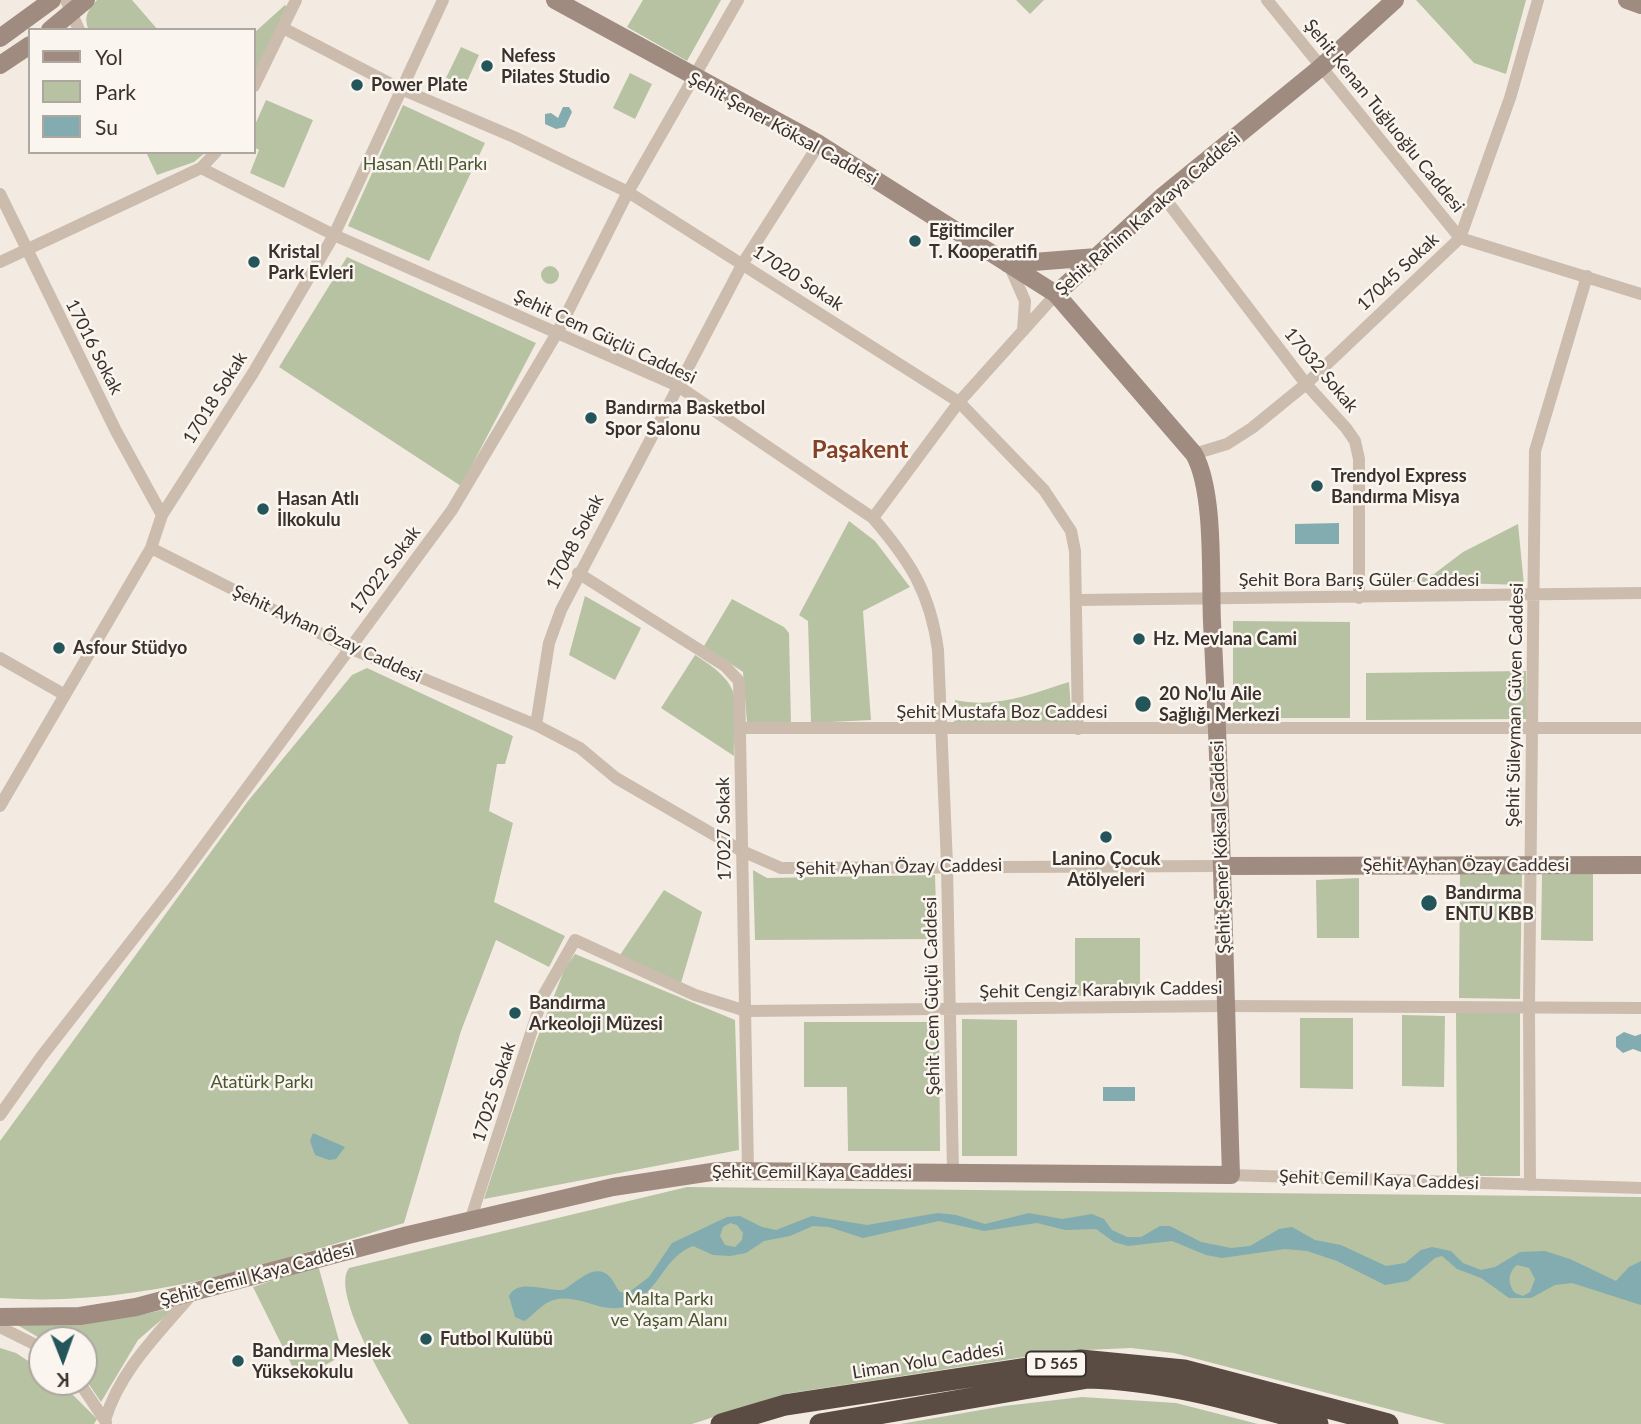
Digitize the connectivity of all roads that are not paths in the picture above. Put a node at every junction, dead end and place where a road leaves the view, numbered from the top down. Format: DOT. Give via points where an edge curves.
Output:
graph roads {
  1 [pos="52,0"];
  2 [pos="86,0"];
  3 [pos="296,0"];
  4 [pos="443,0"];
  5 [pos="555,0"];
  6 [pos="738,0"];
  7 [pos="1267,0"];
  8 [pos="1395,0"];
  9 [pos="1538,0"];
  10 [pos="1627,0"];
  11 [pos="1641,5"];
  12 [pos="72,14"];
  13 [pos="53,28"];
  14 [pos="283,28"];
  15 [pos="0,38"];
  16 [pos="28,46"];
  17 [pos="0,65"];
  18 [pos="1320,68"];
  19 [pos="692,77"];
  20 [pos="256,82"];
  21 [pos="401,89"];
  22 [pos="819,144"];
  23 [pos="214,154"];
  24 [pos="201,168"];
  25 [pos="628,192"];
  26 [pos="0,194"];
  27 [pos="1163,196"];
  28 [pos="334,234"];
  29 [pos="1460,238"];
  30 [pos="25,249"];
  31 [pos="1097,257"];
  32 [pos="0,262"];
  33 [pos="743,263"];
  34 [pos="1008,264"];
  35 [pos="1587,276"];
  36 [pos="1056,294"];
  37 [pos="1641,294"];
  38 [pos="1023,331"];
  39 [pos="557,333"];
  40 [pos="1306,384"];
  41 [pos="678,386"];
  42 [pos="959,402"];
  43 [pos="1194,454"];
  44 [pos="162,514"];
  45 [pos="873,518"];
  46 [pos="151,548"];
  47 [pos="579,573"];
  48 [pos="1641,593"];
  49 [pos="1534,597"];
  50 [pos="1359,598"];
  51 [pos="1211,599"];
  52 [pos="1077,600"];
  53 [pos="349,648"];
  54 [pos="0,658"];
  55 [pos="65,695"];
  56 [pos="536,725"];
  57 [pos="740,728"];
  58 [pos="1532,728"];
  59 [pos="1641,728"];
  60 [pos="1078,729"];
  61 [pos="1218,729"];
  62 [pos="939,730"];
  63 [pos="0,806"];
  64 [pos="742,851"];
  65 [pos="947,865"];
  66 [pos="1531,865"];
  67 [pos="1641,865"];
  68 [pos="1222,866"];
  69 [pos="575,940"];
  70 [pos="1226,1006"];
  71 [pos="1529,1008"];
  72 [pos="1641,1008"];
  73 [pos="950,1010"];
  74 [pos="746,1011"];
  75 [pos="0,1115"];
  76 [pos="748,1170"];
  77 [pos="953,1172"];
  78 [pos="1231,1175"];
  79 [pos="1530,1185"];
  80 [pos="1641,1188"];
  81 [pos="470,1221"];
  82 [pos="192,1294"];
  83 [pos="0,1317"];
  84 [pos="0,1327"];
  85 [pos="28,1341"];
  86 [pos="88,1396"];
  87 [pos="106,1422"];
  88 [pos="721,1424"];
  89 [pos="820,1424"];
  90 [pos="1318,1424"];
  91 [pos="1388,1424"];
  1 -- 15 [label="main road"];
  2 -- 12 [label="main road"];
  3 -- 14 [label="street"];
  4 -- 21 [label="street, 17018 Sokak"];
  5 -- 19 [label="main road, Şehit Şener Köksal Caddesi"];
  6 -- 19 [label="street, 17022 Sokak"];
  7 -- 18 [label="street, Şehit Kenan Tuğluoğlu Caddesi"];
  8 -- 18 [label="main road, Şehit Rahim Karakaya Caddesi"];
  9 -- 29 [label="street, 17045 Sokak" via="1514,86"];
  10 -- 11 [label="main road"];
  12 -- 13 [label="main road"];
  14 -- 20 [label="street"];
  14 -- 21 [label="street, 17020 Sokak"];
  16 -- 17 [label="main road"];
  18 -- 27 [label="main road, Şehit Rahim Karakaya Caddesi"];
  18 -- 29 [label="street, Şehit Kenan Tuğluoğlu Caddesi"];
  19 -- 22 [label="main road, Şehit Şener Köksal Caddesi"];
  19 -- 25 [label="street, 17022 Sokak"];
  21 -- 25 [label="street, 17020 Sokak"];
  21 -- 28 [label="street, 17018 Sokak"];
  22 -- 33 [label="street, 17048 Sokak"];
  22 -- 34 [label="main road, Şehit Şener Köksal Caddesi"];
  23 -- 24 [label="street"];
  24 -- 28 [label="street, Şehit Cem Güçlü Caddesi"];
  24 -- 30 [label="street"];
  25 -- 33 [label="street, 17020 Sokak"];
  25 -- 39 [label="street, 17022 Sokak"];
  26 -- 30 [label="street, 17016 Sokak"];
  27 -- 31 [label="main road, Şehit Rahim Karakaya Caddesi"];
  27 -- 40 [label="street, 17032 Sokak"];
  28 -- 39 [label="street, Şehit Cem Güçlü Caddesi"];
  28 -- 44 [label="street, 17018 Sokak" via="253,373"];
  29 -- 35 [label="street, Şehit Kenan Tuğluoğlu Caddesi"];
  29 -- 40 [label="street, 17045 Sokak"];
  30 -- 32 [label="street"];
  30 -- 44 [label="street, 17016 Sokak"];
  31 -- 34 [label="main road"];
  31 -- 36 [label="main road, Şehit Rahim Karakaya Caddesi"];
  33 -- 41 [label="street, 17048 Sokak"];
  33 -- 42 [label="street, 17020 Sokak"];
  34 -- 36 [label="main road, Şehit Şener Köksal Caddesi"];
  34 -- 38 [label="street" via="1025,301"];
  35 -- 37 [label="street, Şehit Kenan Tuğluoğlu Caddesi"];
  35 -- 49 [label="street, Şehit Süleyman Güven Caddesi" via="1535,451"];
  36 -- 38 [label="street, Şehit Rahim Karakaya Caddesi"];
  36 -- 43 [label="main road, Şehit Şener Köksal Caddesi"];
  38 -- 42 [label="street, Şehit Rahim Karakaya Caddesi"];
  39 -- 41 [label="street, Şehit Cem Güçlü Caddesi"];
  39 -- 53 [label="street, 17022 Sokak" via="452,510"];
  40 -- 43 [label="street, 17045 Sokak" via="1227,444"];
  40 -- 50 [label="street, 17032 Sokak" via="1346,428 1358,450"];
  41 -- 45 [label="street, Şehit Cem Güçlü Caddesi"];
  41 -- 47 [label="street, 17048 Sokak"];
  42 -- 45 [label="street, Şehit Rahim Karakaya Caddesi"];
  42 -- 52 [label="street, 17020 Sokak" via="1044,490 1071,531"];
  43 -- 51 [label="main road, Şehit Şener Köksal Caddesi" via="1205,489"];
  44 -- 46 [label="street, 17018 Sokak"];
  45 -- 62 [label="street, Şehit Cem Güçlü Caddesi" via="913,570 934,618"];
  46 -- 53 [label="street, Şehit Ayhan Özay Caddesi"];
  46 -- 55 [label="street, 17018 Sokak"];
  47 -- 56 [label="street, 17048 Sokak" via="549,643"];
  47 -- 57 [label="street, 17027 Sokak" via="730,670 740,689"];
  48 -- 49 [label="street, Şehit Bora Barış Güler Caddesi"];
  49 -- 50 [label="street, Şehit Bora Barış Güler Caddesi"];
  49 -- 58 [label="street, Şehit Süleyman Güven Caddesi"];
  50 -- 51 [label="street, Şehit Bora Barış Güler Caddesi"];
  51 -- 52 [label="street, Şehit Bora Barış Güler Caddesi"];
  51 -- 61 [label="main road, Şehit Şener Köksal Caddesi"];
  52 -- 60 [label="street, 17020 Sokak"];
  53 -- 56 [label="street, Şehit Ayhan Özay Caddesi"];
  53 -- 75 [label="street, 17022 Sokak"];
  54 -- 55 [label="street"];
  55 -- 63 [label="street, 17018 Sokak"];
  56 -- 64 [label="street, Şehit Ayhan Özay Caddesi"];
  57 -- 62 [label="street, Şehit Mustafa Boz Caddesi"];
  57 -- 64 [label="street, 17027 Sokak"];
  58 -- 59 [label="street, Şehit Mustafa Boz Caddesi"];
  58 -- 61 [label="street, Şehit Mustafa Boz Caddesi"];
  58 -- 66 [label="street, Şehit Süleyman Güven Caddesi"];
  60 -- 61 [label="street, Şehit Mustafa Boz Caddesi"];
  60 -- 62 [label="street, Şehit Mustafa Boz Caddesi"];
  61 -- 68 [label="main road, Şehit Şener Köksal Caddesi"];
  62 -- 65 [label="street, Şehit Cem Güçlü Caddesi"];
  64 -- 65 [label="street, Şehit Ayhan Özay Caddesi" via="781,868"];
  64 -- 74 [label="street, 17027 Sokak"];
  65 -- 68 [label="street, Şehit Ayhan Özay Caddesi"];
  65 -- 73 [label="street, Şehit Cem Güçlü Caddesi"];
  66 -- 67 [label="main road, Şehit Ayhan Özay Caddesi"];
  66 -- 68 [label="main road, Şehit Ayhan Özay Caddesi"];
  66 -- 71 [label="street, Şehit Süleyman Güven Caddesi"];
  68 -- 70 [label="main road, Şehit Şener Köksal Caddesi"];
  69 -- 74 [label="street, Şehit Cengiz Karabıyık Caddesi" via="695,995"];
  69 -- 81 [label="street, 17025 Sokak" via="543,996"];
  70 -- 71 [label="street, Şehit Cengiz Karabıyık Caddesi"];
  70 -- 73 [label="street, Şehit Cengiz Karabıyık Caddesi"];
  70 -- 78 [label="main road, Şehit Şener Köksal Caddesi"];
  71 -- 72 [label="street, Şehit Cengiz Karabıyık Caddesi"];
  71 -- 79 [label="street, Şehit Süleyman Güven Caddesi"];
  73 -- 74 [label="street, Şehit Cengiz Karabıyık Caddesi"];
  73 -- 77 [label="street, Şehit Cem Güçlü Caddesi"];
  74 -- 76 [label="street, 17027 Sokak"];
  76 -- 77 [label="main road, Şehit Cemil Kaya Caddesi"];
  76 -- 81 [label="main road, Şehit Cemil Kaya Caddesi" via="641,1182"];
  77 -- 78 [label="main road, Şehit Cemil Kaya Caddesi"];
  78 -- 79 [label="street, Şehit Cemil Kaya Caddesi"];
  79 -- 80 [label="street, Şehit Cemil Kaya Caddesi"];
  81 -- 82 [label="main road, Şehit Cemil Kaya Caddesi" via="326,1255"];
  82 -- 83 [label="main road, Şehit Cemil Kaya Caddesi" via="80,1316"];
  82 -- 87 [label="street" via="131,1366 112,1398"];
  84 -- 85 [label="street"];
  86 -- 87 [label="street"];
  88 -- 91 [label="highway, Liman Yolu Caddesi / D 565" via="785,1405 1081,1360 1184,1370"];
  89 -- 90 [label="highway, D 565" via="1088,1378 1128,1379 1193,1391"];
}
